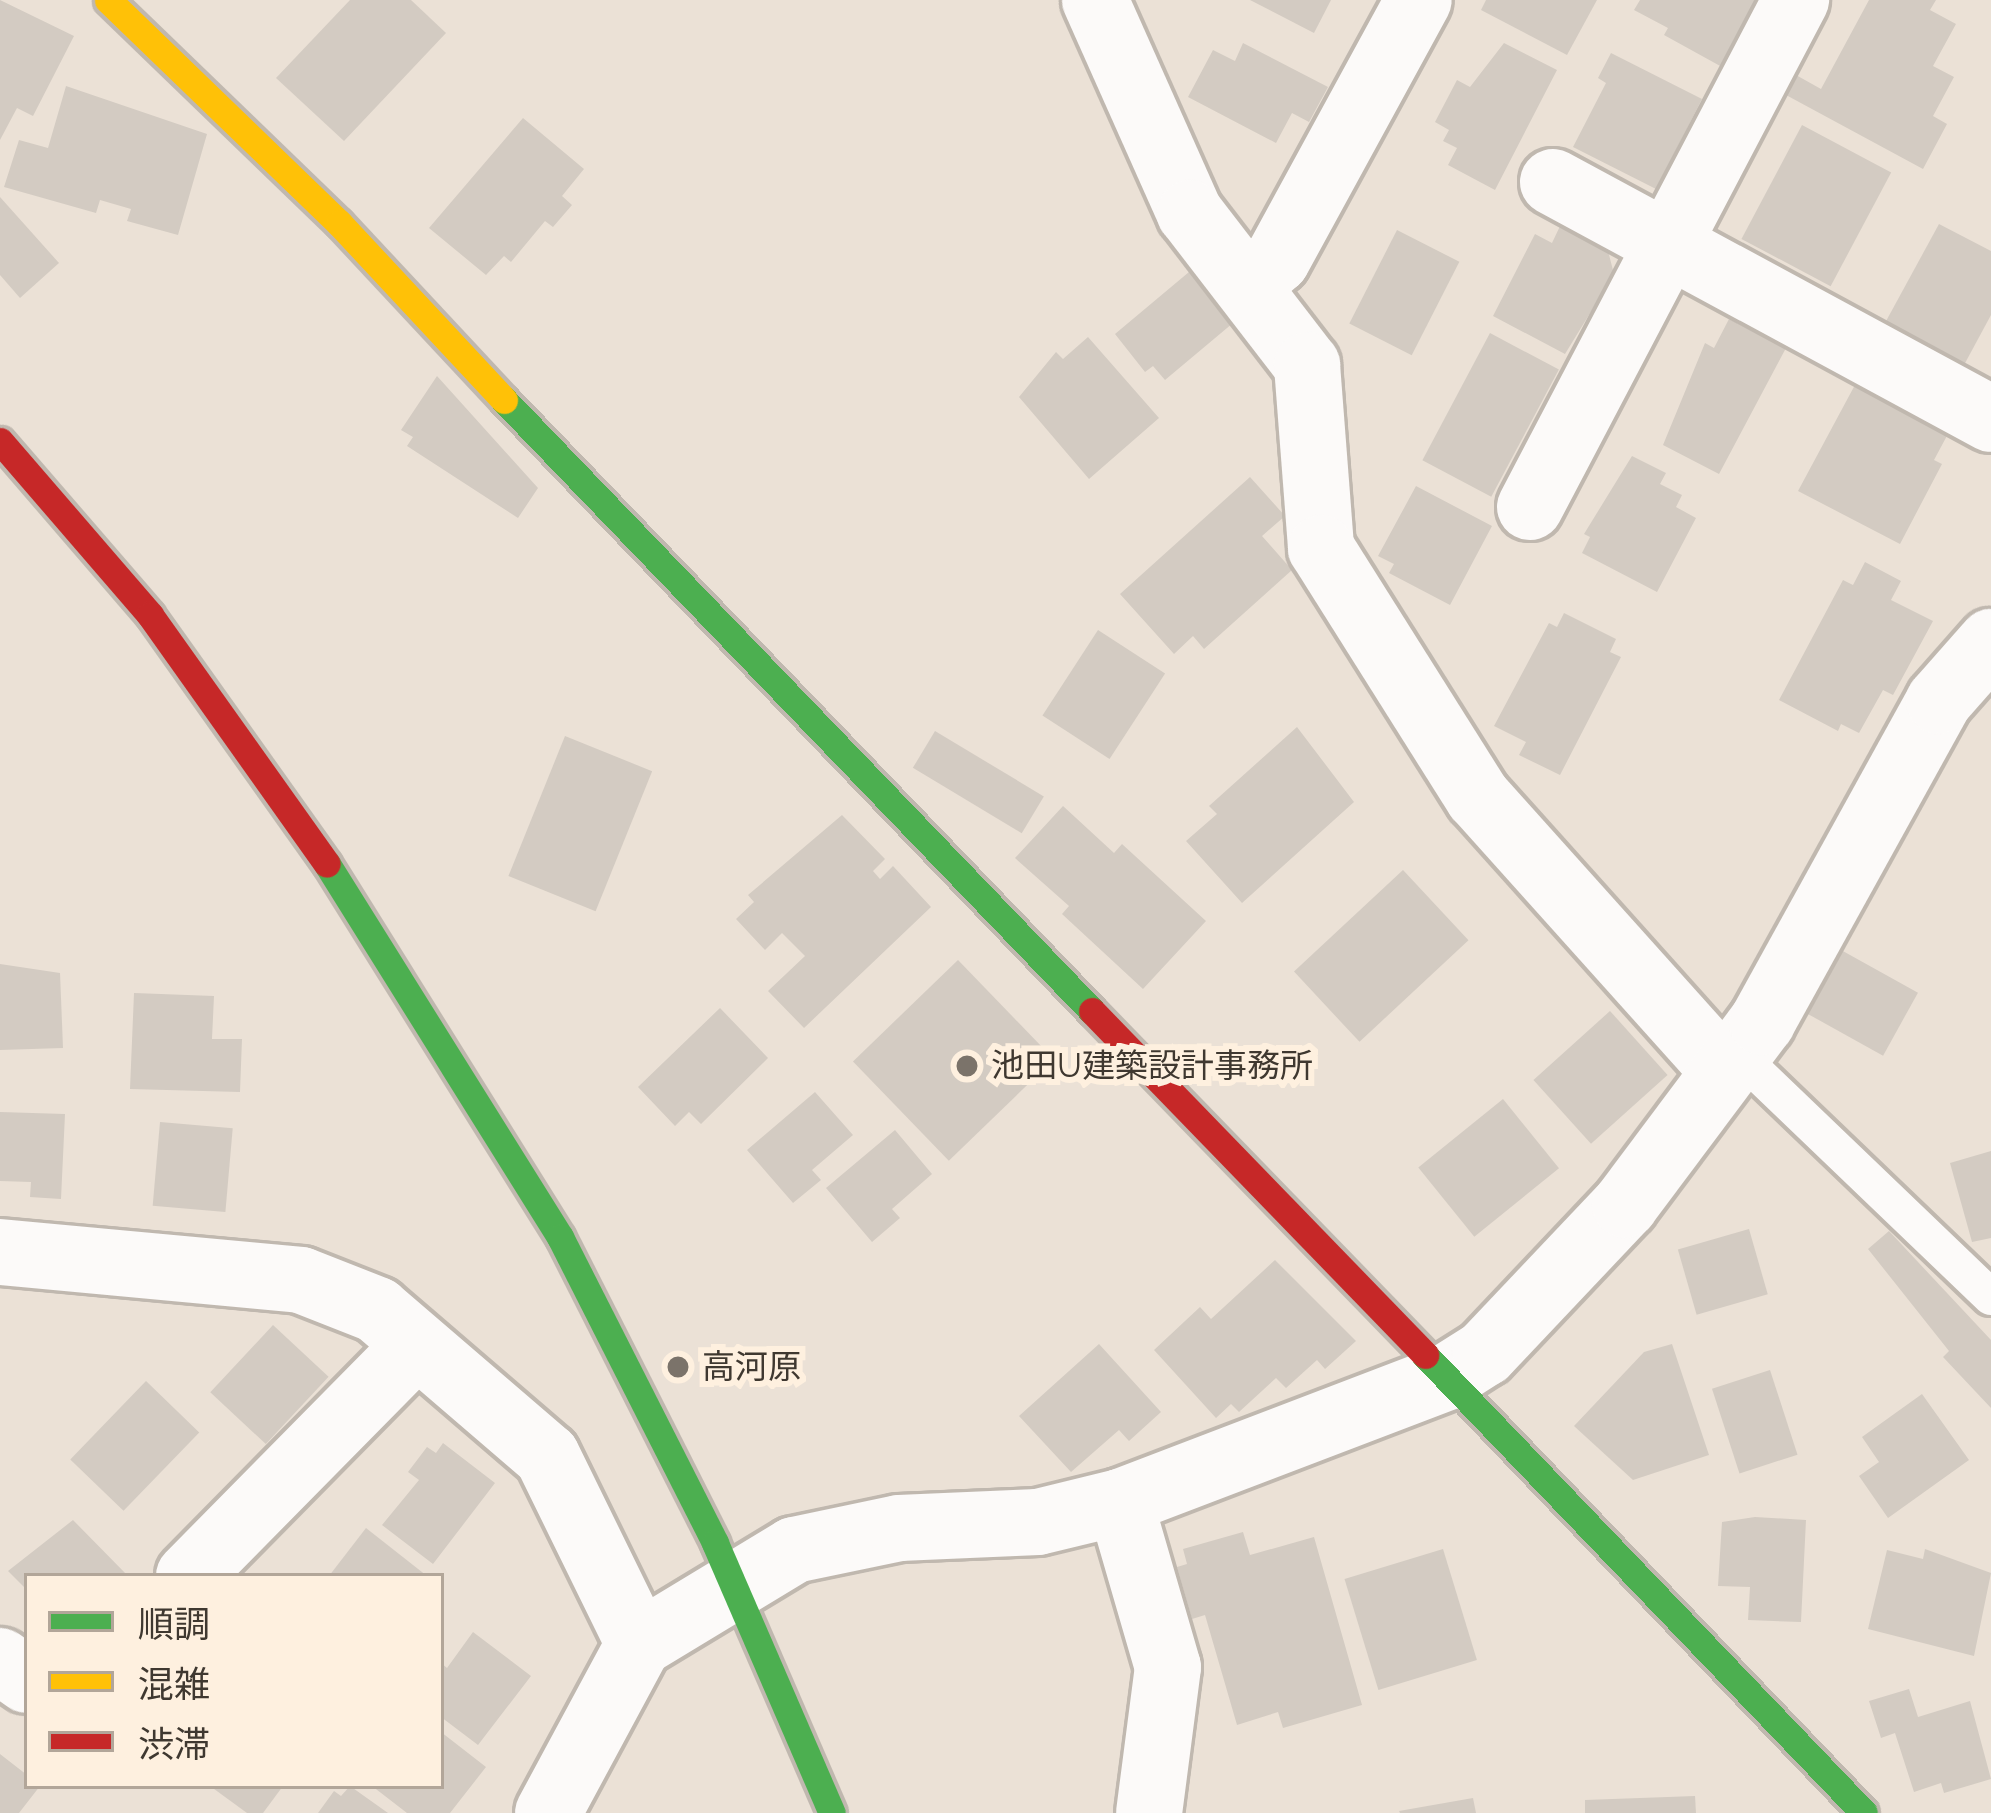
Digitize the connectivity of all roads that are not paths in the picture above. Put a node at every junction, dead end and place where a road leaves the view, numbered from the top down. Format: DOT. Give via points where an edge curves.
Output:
graph roads {
  1 [pos="108,0"];
  2 [pos="1095,0"];
  3 [pos="1419,0"];
  4 [pos="1796,0"];
  5 [pos="1552,182"];
  6 [pos="1664,243"];
  7 [pos="1248,285"];
  8 [pos="1991,419"];
  9 [pos="0,441"];
  10 [pos="1530,507"];
  11 [pos="1991,643"];
  12 [pos="1729,1062"];
  13 [pos="0,1252"];
  14 [pos="1991,1297"];
  15 [pos="416,1346"];
  16 [pos="1447,1378"];
  17 [pos="1120,1502"];
  18 [pos="192,1573"];
  19 [pos="734,1585"];
  20 [pos="639,1644"];
  21 [pos="548,1813"];
  22 [pos="832,1813"];
  23 [pos="1149,1813"];
  24 [pos="1864,1813"];
  1 -- 16 [label="street" via="339,223 756,670"];
  2 -- 7 [label="street" via="1190,213"];
  3 -- 7 [label="street" via="1277,260"];
  4 -- 6 [label="street"];
  5 -- 6 [label="street"];
  6 -- 8 [label="street"];
  6 -- 10 [label="street"];
  7 -- 12 [label="street" via="1307,365 1322,548 1478,797 1710,1056"];
  9 -- 19 [label="street" via="150,614 377,935 560,1237"];
  11 -- 12 [label="street" via="1939,701 1762,1022"];
  12 -- 14 [label="lane" via="1752,1068"];
  12 -- 16 [label="street" via="1566,1272 1485,1353"];
  13 -- 15 [label="street" via="302,1280 377,1310"];
  15 -- 18 [label="street"];
  15 -- 20 [label="street" via="547,1456"];
  16 -- 17 [label="street"];
  16 -- 24 [label="street"];
  17 -- 19 [label="street" via="1038,1522 899,1528 794,1550"];
  17 -- 23 [label="street" via="1168,1667"];
  19 -- 20 [label="street"];
  19 -- 22 [label="street"];
  20 -- 21 [label="street"];
}
